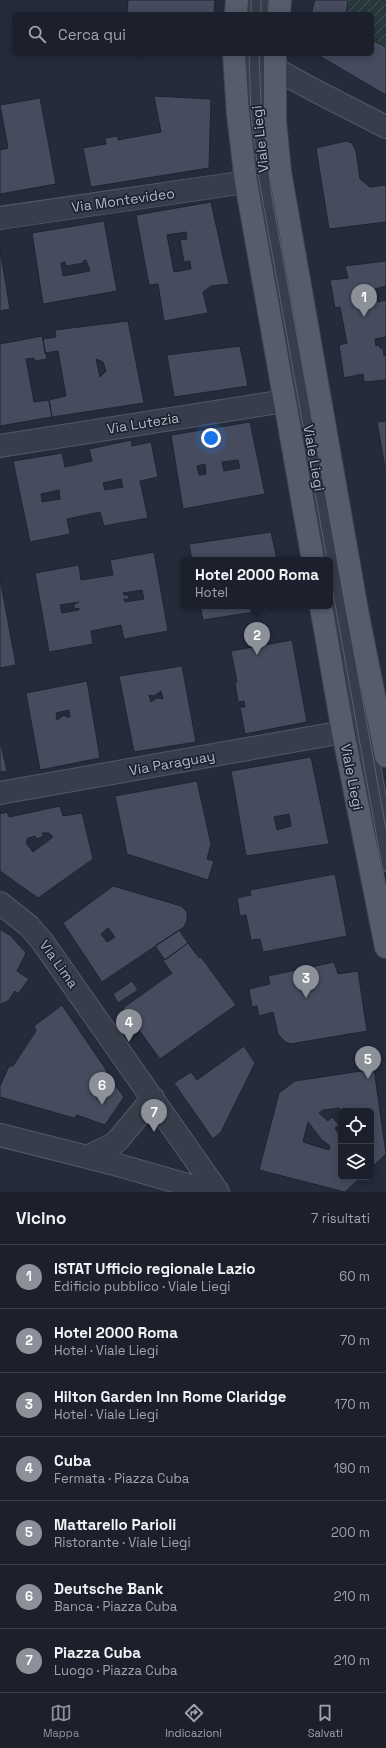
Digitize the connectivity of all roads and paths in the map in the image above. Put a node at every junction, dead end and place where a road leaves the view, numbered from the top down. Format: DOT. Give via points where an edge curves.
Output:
graph roads {
  1 [pos="237,0"];
  2 [pos="257,0"];
  3 [pos="280,0"];
  4 [pos="236,12"];
  5 [pos="256,12"];
  6 [pos="279,12"];
  7 [pos="255,60"];
  8 [pos="386,127"];
  9 [pos="246,182"];
  10 [pos="0,218"];
  11 [pos="285,401"];
  12 [pos="0,446"];
  13 [pos="312,557"];
  14 [pos="332,557"];
  15 [pos="333,564"];
  16 [pos="322,609"];
  17 [pos="343,732"];
  18 [pos="386,756"];
  19 [pos="0,793"];
  20 [pos="386,860"];
  21 [pos="0,903"];
  22 [pos="386,946"];
  23 [pos="153,1098"];
  24 [pos="0,1136"];
  25 [pos="87,1157"];
  26 [pos="212,1192"];
  27 [pos="218,1192"];
  1 -- 4 [label="main road"];
  2 -- 5 [label="street"];
  3 -- 6 [label="main road"];
  7 -- 8 [label="street"];
  7 -- 9 [label="main road, Viale Liegi"];
  7 -- 14 [label="street, Viale Liegi" via="258,141"];
  7 -- 18 [label="main road, Viale Liegi" via="275,121 280,172 358,616"];
  9 -- 10 [label="street, Via Montevideo"];
  9 -- 11 [label="main road, Viale Liegi"];
  11 -- 12 [label="street, Via Lutezia"];
  11 -- 13 [label="main road, Viale Liegi"];
  15 -- 20 [label="street, Viale Liegi"];
  16 -- 17 [label="main road, Viale Liegi"];
  17 -- 19 [label="street, Via Paraguay"];
  17 -- 22 [label="main road, Viale Liegi"];
  21 -- 23 [label="street, Via Lima" via="29,926 42,941"];
  23 -- 25 [label="street" via="118,1140"];
  23 -- 27 [label="street, Via Lima"];
  24 -- 25 [label="street"];
  25 -- 26 [label="street"];
}
